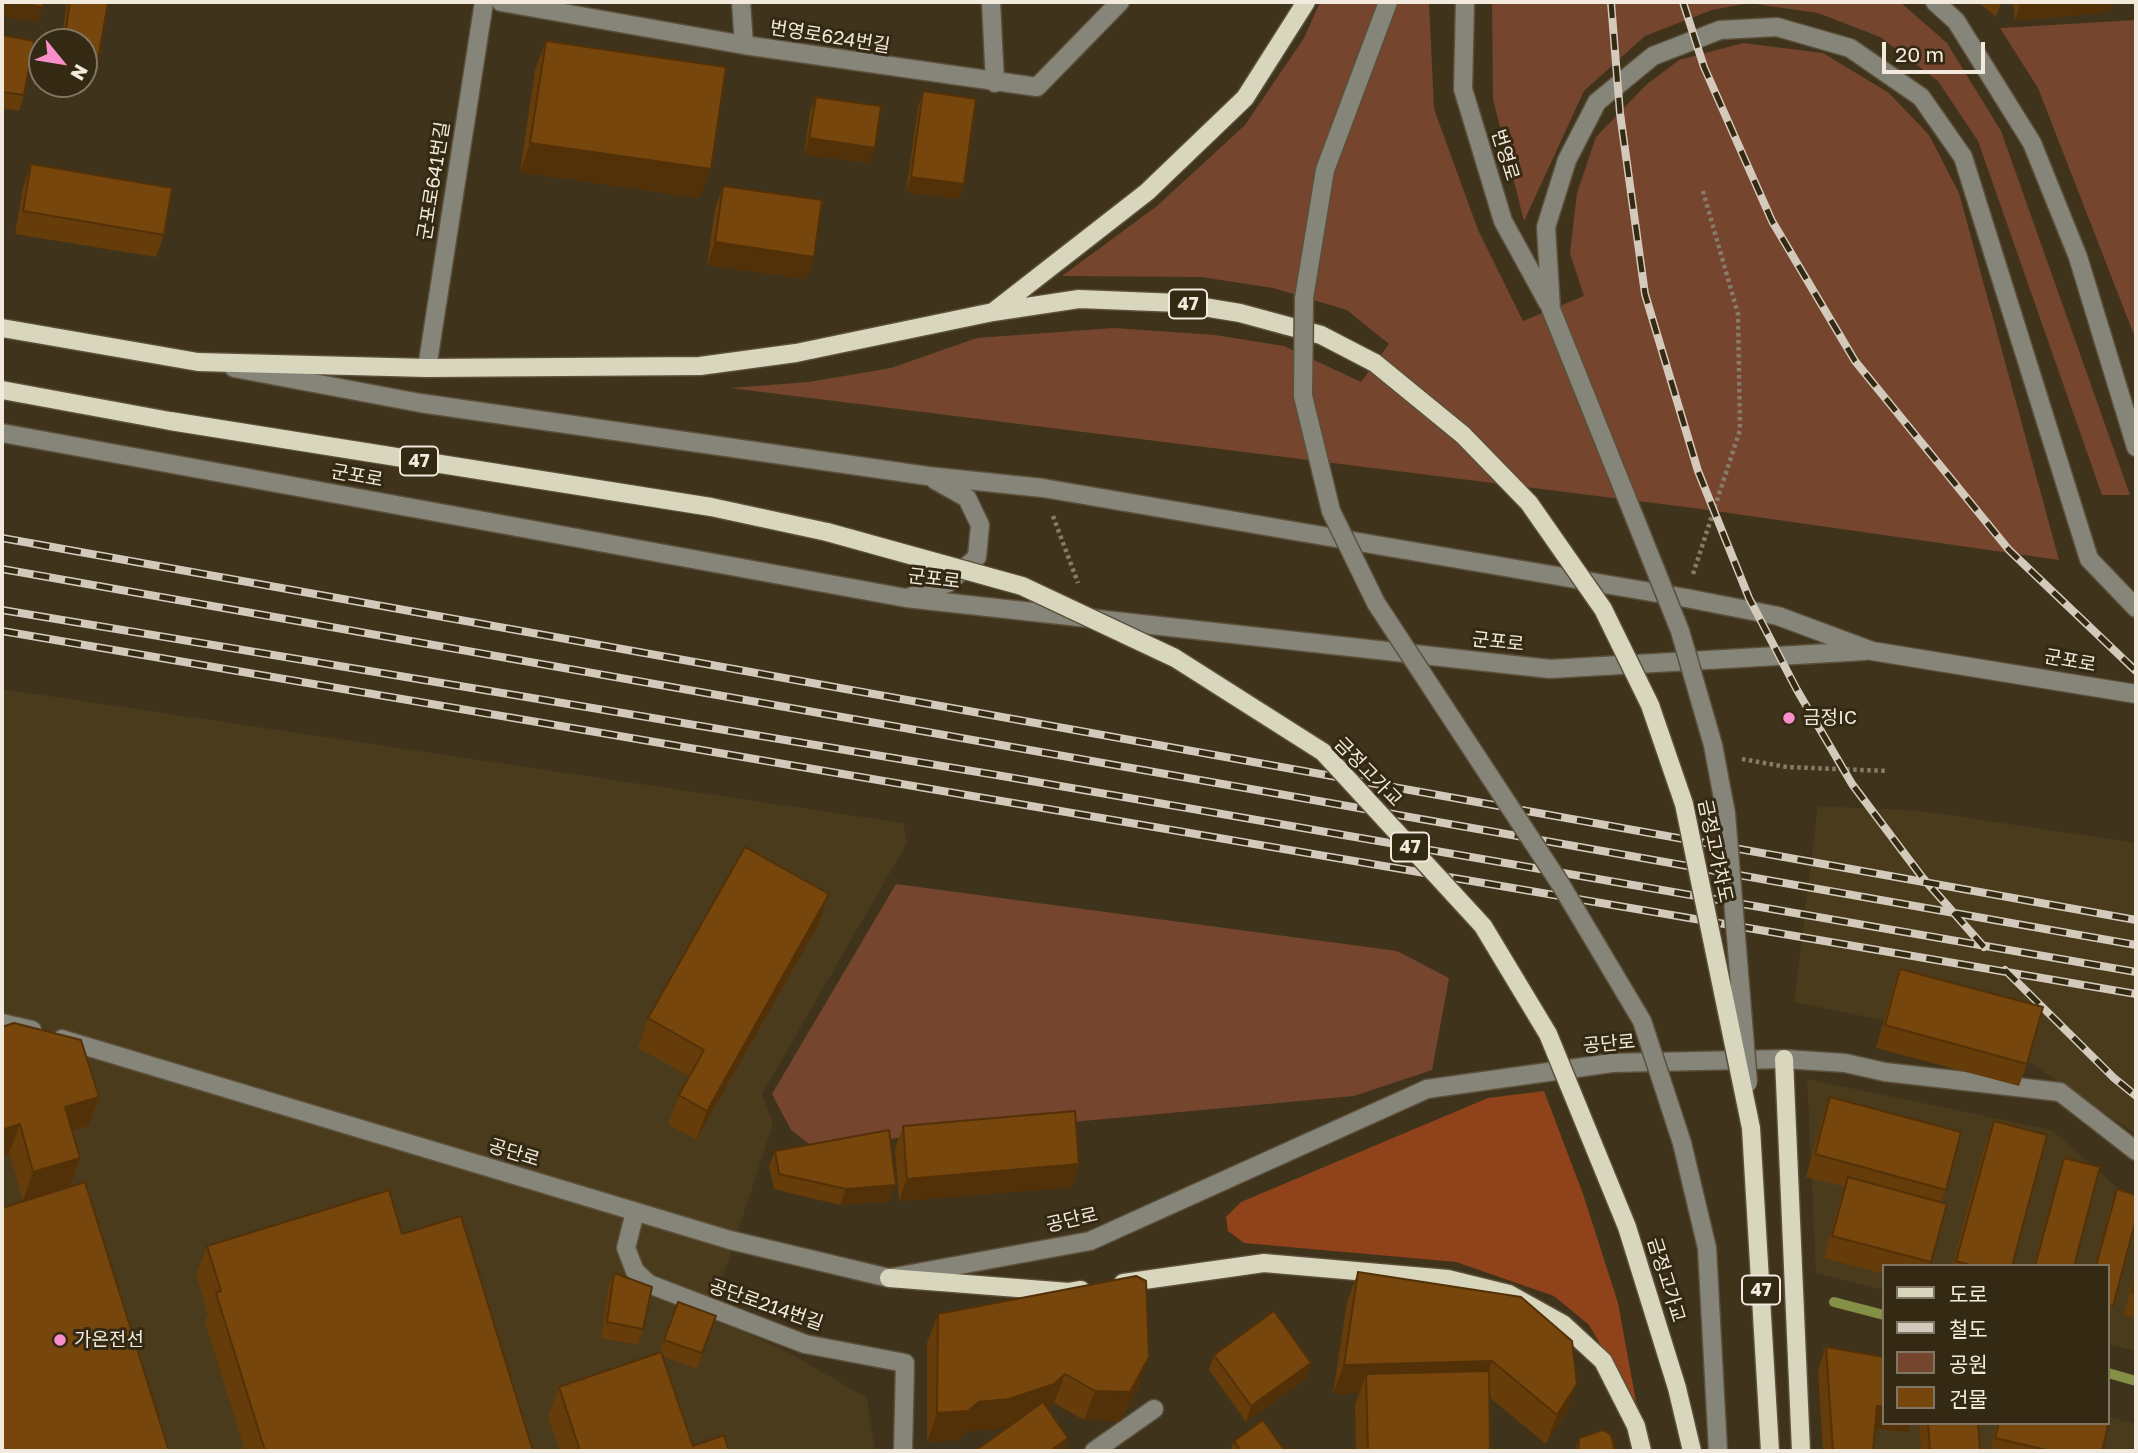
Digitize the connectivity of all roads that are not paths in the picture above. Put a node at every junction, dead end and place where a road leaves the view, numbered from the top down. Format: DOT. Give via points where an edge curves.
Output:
graph roads {
  1 [pos="484,2"];
  2 [pos="500,2"];
  3 [pos="741,2"];
  4 [pos="991,2"];
  5 [pos="1120,2"];
  6 [pos="1306,2"];
  7 [pos="1388,2"];
  8 [pos="1465,2"];
  9 [pos="1935,2"];
  10 [pos="744,45"];
  11 [pos="995,83"];
  12 [pos="1551,309"];
  13 [pos="993,312"];
  14 [pos="2,328"];
  15 [pos="198,362"];
  16 [pos="1375,363"];
  17 [pos="426,368"];
  18 [pos="2,390"];
  19 [pos="2,433"];
  20 [pos="2136,447"];
  21 [pos="928,476"];
  22 [pos="828,532"];
  23 [pos="906,598"];
  24 [pos="2136,608"];
  25 [pos="1872,651"];
  26 [pos="2136,694"];
  27 [pos="2,1023"];
  28 [pos="1784,1059"];
  29 [pos="1751,1128"];
  30 [pos="2136,1151"];
  31 [pos="635,1212"];
  32 [pos="889,1278"];
  33 [pos="1154,1409"];
  34 [pos="903,1451"];
  35 [pos="1094,1451"];
  36 [pos="1642,1451"];
  37 [pos="1692,1451"];
  38 [pos="1718,1451"];
  39 [pos="1770,1451"];
  40 [pos="1801,1451"];
  1 -- 17 [label="street, 군포로641번길"];
  2 -- 10 [label="street, 번영로624번길"];
  3 -- 10 [label="street"];
  4 -- 11 [label="street"];
  5 -- 11 [label="street, 번영로624번길" via="1037,87"];
  6 -- 13 [label="main road" via="1245,97 1147,192"];
  7 -- 38 [label="street, bridge" via="1325,170 1304,298 1303,396 1331,511 1376,603 1561,885 1642,1021 1682,1143 1707,1248"];
  8 -- 12 [label="street, 번영로" via="1463,89 1503,221"];
  9 -- 20 [label="street" via="1956,21 2032,143 2078,257"];
  10 -- 11 [label="street, 번영로624번길"];
  12 -- 24 [label="street" via="1546,227 1567,160 1597,102 1653,56 1720,30 1777,27 1850,48 1921,97 1963,157 2089,559"];
  12 -- 29 [label="street, bridge" via="1680,631 1713,745 1726,814"];
  13 -- 16 [label="main road, 군포로 / 47" via="1079,299 1179,303 1240,313 1321,335"];
  13 -- 17 [label="main road, 군포로 / 47" via="796,353 700,366"];
  14 -- 15 [label="main road, 군포로 / 47"];
  15 -- 17 [label="main road, 군포로 / 47"];
  15 -- 21 [label="street, 군포로" via="420,403"];
  16 -- 29 [label="main road, 금정고가차도 / 47, bridge" via="1463,435 1529,503 1603,609 1650,705 1684,804"];
  18 -- 22 [label="main road, 군포로 / 47" via="711,507"];
  19 -- 23 [label="street, 군포로"];
  21 -- 23 [label="street" via="967,498 981,525 976,557 948,583"];
  21 -- 25 [label="street, 군포로" via="1043,488 1686,598 1778,616"];
  22 -- 37 [label="main road, 금정고가교 / 47, bridge" via="1022,586 1175,658 1323,752 1483,926 1548,1034 1628,1227"];
  23 -- 25 [label="street, 군포로" via="1550,669"];
  25 -- 26 [label="street, 군포로"];
  27 -- 31 [label="street, 공단로"];
  28 -- 30 [label="street, 공단로" via="2060,1092"];
  28 -- 32 [label="street, 공단로" via="1612,1063 1427,1089 1090,1241"];
  28 -- 40 [label="main road"];
  29 -- 39 [label="main road, 금정고가차도 / 47"];
  31 -- 32 [label="street, 공단로"];
  31 -- 34 [label="street, 공단로214번길" via="626,1248 635,1271 649,1284 805,1344 905,1363"];
  32 -- 36 [label="main road" via="1069,1292 1264,1263 1447,1279 1509,1294 1563,1324 1603,1362 1636,1426"];
  33 -- 35 [label="street"];
}
